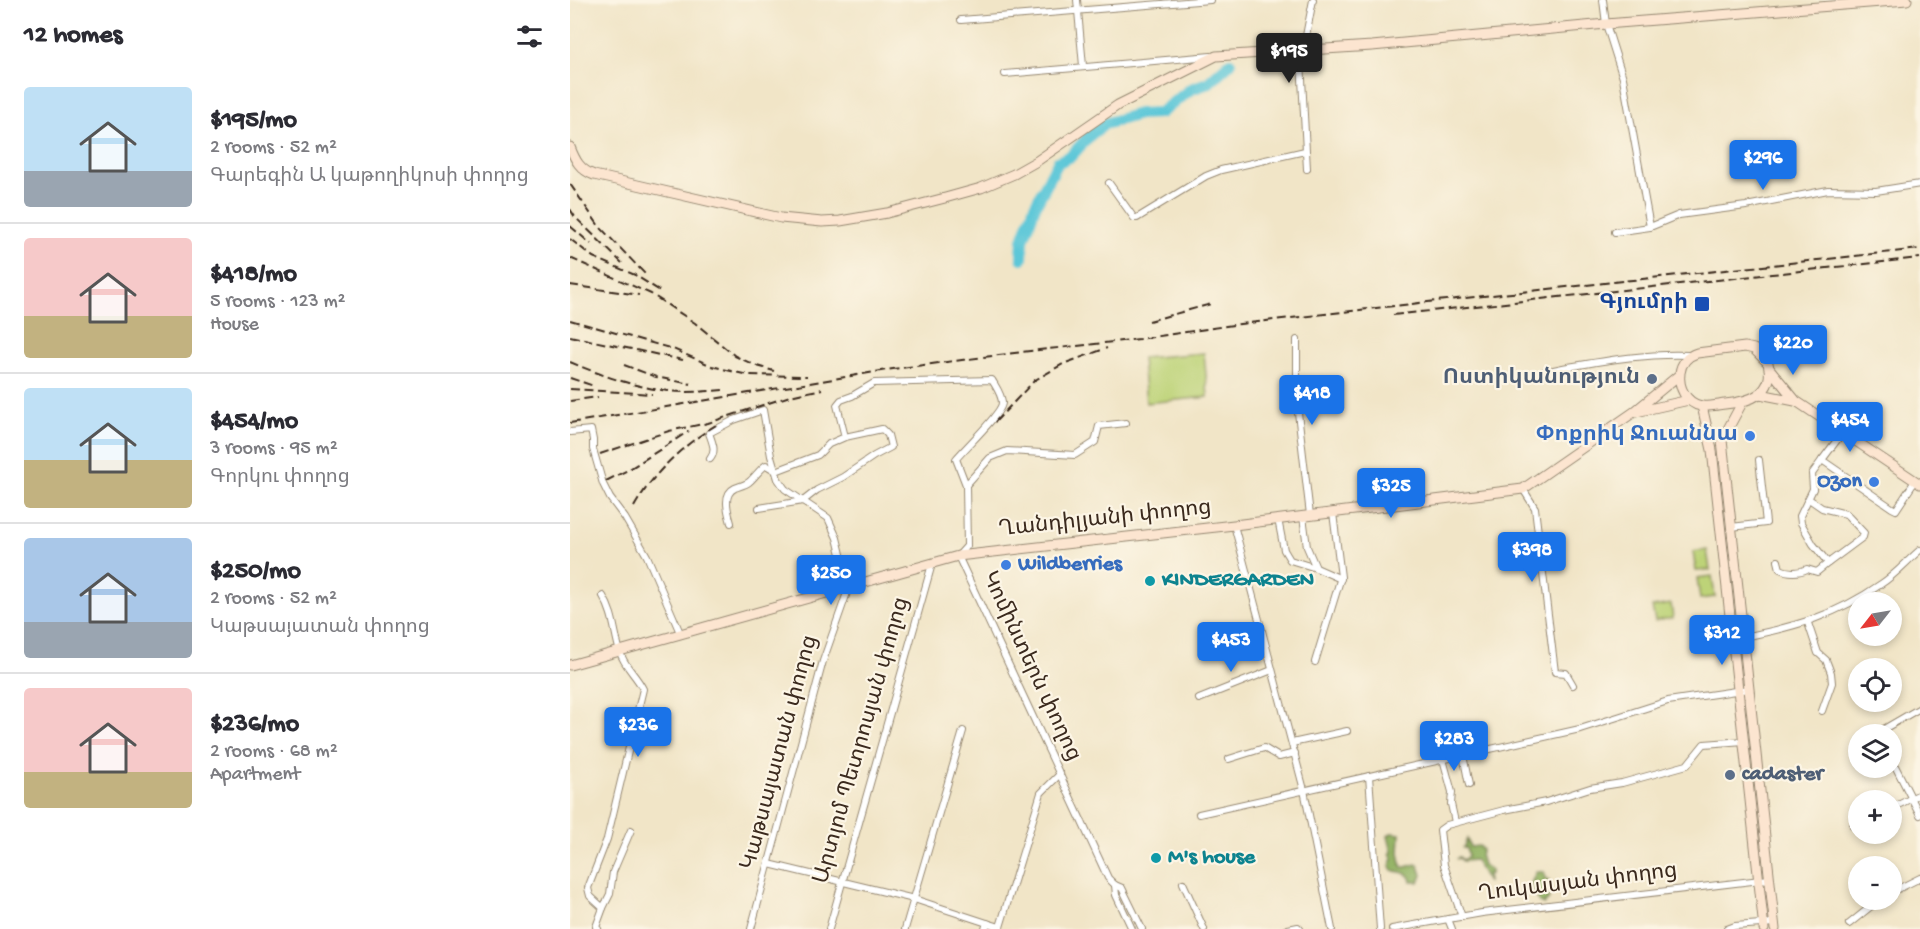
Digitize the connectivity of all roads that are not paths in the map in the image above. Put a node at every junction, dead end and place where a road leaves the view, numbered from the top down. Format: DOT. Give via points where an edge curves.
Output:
graph roads {
  1 [pos="1077,0"];
  2 [pos="1210,0"];
  3 [pos="1313,0"];
  4 [pos="1603,0"];
  5 [pos="1907,0"];
  6 [pos="1078,11"];
  7 [pos="961,20"];
  8 [pos="1606,24"];
  9 [pos="1304,51"];
  10 [pos="1216,56"];
  11 [pos="1083,66"];
  12 [pos="1005,74"];
  13 [pos="570,147"];
  14 [pos="1305,151"];
  15 [pos="1307,170"];
  16 [pos="1109,183"];
  17 [pos="1920,184"];
  18 [pos="1650,227"];
  19 [pos="1615,232"];
  20 [pos="1297,340"];
  21 [pos="1690,355"];
  22 [pos="1769,368"];
  23 [pos="1680,375"];
  24 [pos="1526,376"];
  25 [pos="1760,394"];
  26 [pos="1689,400"];
  27 [pos="1795,400"];
  28 [pos="1742,403"];
  29 [pos="1701,406"];
  30 [pos="1634,412"];
  31 [pos="1126,423"];
  32 [pos="570,432"];
  33 [pos="1843,432"];
  34 [pos="845,437"];
  35 [pos="710,459"];
  36 [pos="1759,460"];
  37 [pos="1822,460"];
  38 [pos="776,471"];
  39 [pos="1917,482"];
  40 [pos="966,484"];
  41 [pos="1523,489"];
  42 [pos="1809,498"];
  43 [pos="804,501"];
  44 [pos="759,508"];
  45 [pos="1333,513"];
  46 [pos="1306,516"];
  47 [pos="1278,519"];
  48 [pos="731,523"];
  49 [pos="1234,525"];
  50 [pos="1731,527"];
  51 [pos="1920,550"];
  52 [pos="958,556"];
  53 [pos="1778,561"];
  54 [pos="1828,563"];
  55 [pos="932,564"];
  56 [pos="1316,568"];
  57 [pos="1341,579"];
  58 [pos="849,587"];
  59 [pos="603,596"];
  60 [pos="1808,622"];
  61 [pos="681,635"];
  62 [pos="1743,637"];
  63 [pos="620,651"];
  64 [pos="1315,662"];
  65 [pos="570,665"];
  66 [pos="1272,670"];
  67 [pos="1573,686"];
  68 [pos="1749,689"];
  69 [pos="1738,691"];
  70 [pos="1199,699"];
  71 [pos="1920,708"];
  72 [pos="1822,711"];
  73 [pos="1894,724"];
  74 [pos="1347,730"];
  75 [pos="963,731"];
  76 [pos="1744,741"];
  77 [pos="1293,743"];
  78 [pos="1295,753"];
  79 [pos="1463,755"];
  80 [pos="1229,759"];
  81 [pos="1443,759"];
  82 [pos="1060,774"];
  83 [pos="1369,776"];
  84 [pos="1901,778"];
  85 [pos="1469,785"];
  86 [pos="1304,790"];
  87 [pos="1920,794"];
  88 [pos="1911,798"];
  89 [pos="1902,803"];
  90 [pos="1199,814"];
  91 [pos="1920,815"];
  92 [pos="1455,822"];
  93 [pos="631,830"];
  94 [pos="769,864"];
  95 [pos="1920,878"];
  96 [pos="1769,879"];
  97 [pos="1759,880"];
  98 [pos="842,882"];
  99 [pos="1183,883"];
  100 [pos="1115,885"];
  101 [pos="1902,887"];
  102 [pos="914,899"];
  103 [pos="603,908"];
  104 [pos="1866,910"];
  105 [pos="1462,917"];
  106 [pos="1448,919"];
  107 [pos="1849,924"];
  108 [pos="986,926"];
  109 [pos="1764,926"];
  110 [pos="1775,926"];
  111 [pos="598,929"];
  112 [pos="751,929"];
  113 [pos="829,929"];
  114 [pos="905,929"];
  115 [pos="1132,929"];
  116 [pos="1142,929"];
  117 [pos="1204,929"];
  118 [pos="1288,929"];
  119 [pos="1300,929"];
  120 [pos="1332,929"];
  121 [pos="1380,929"];
  122 [pos="1392,929"];
  123 [pos="1452,929"];
  124 [pos="1727,929"];
  1 -- 6 [label="street"];
  2 -- 6 [label="street"];
  3 -- 9 [label="street"];
  4 -- 8 [label="street"];
  5 -- 8 [label="main road"];
  6 -- 7 [label="street"];
  6 -- 11 [label="street"];
  8 -- 9 [label="main road"];
  8 -- 18 [label="street" via="1623,78"];
  9 -- 10 [label="main road"];
  9 -- 14 [label="street" via="1301,74"];
  10 -- 11 [label="street"];
  10 -- 13 [label="main road" via="1118,105 1014,174 945,198 840,221 781,218 594,175 584,171"];
  11 -- 12 [label="street"];
  14 -- 15 [label="street"];
  14 -- 16 [label="street" via="1221,170 1137,218"];
  17 -- 18 [label="street" via="1876,191 1828,190 1679,215"];
  18 -- 19 [label="street"];
  20 -- 46 [label="street" via="1297,404"];
  21 -- 22 [label="main road" via="1745,347 1760,353"];
  21 -- 23 [label="main road"];
  21 -- 24 [label="street" via="1665,354"];
  22 -- 25 [label="main road" via="1769,380"];
  22 -- 27 [label="main road"];
  23 -- 26 [label="main road" via="1682,390"];
  23 -- 30 [label="main road, Ղանդիլյանի փողոց"];
  25 -- 27 [label="main road"];
  25 -- 28 [label="main road"];
  26 -- 29 [label="main road"];
  26 -- 30 [label="main road, Ղանդիլյանի փողոց"];
  27 -- 33 [label="main road"];
  28 -- 29 [label="main road"];
  28 -- 50 [label="main road" via="1722,440"];
  29 -- 69 [label="main road" via="1712,450"];
  30 -- 41 [label="main road, Ղանդիլյանի փողոց"];
  31 -- 40 [label="street" via="1099,426 1095,442 1074,455 1007,451 990,458"];
  32 -- 61 [label="street" via="591,430 603,484 646,556"];
  33 -- 37 [label="street"];
  33 -- 39 [label="main road"];
  34 -- 38 [label="street" via="829,444 818,455"];
  34 -- 40 [label="street, Կոմինտերն փողոց" via="837,405 874,383 992,380 1002,403 1000,411 956,459"];
  34 -- 43 [label="street" via="882,429 891,447"];
  35 -- 38 [label="street" via="714,448 709,433 763,410"];
  36 -- 50 [label="street" via="1766,523"];
  37 -- 39 [label="street" via="1896,510"];
  37 -- 42 [label="street" via="1812,474 1814,486"];
  38 -- 43 [label="street" via="785,489"];
  38 -- 48 [label="street" via="766,465 749,482 733,489 728,495 727,509"];
  40 -- 52 [label="street, Կոմինտերն փողոց" via="967,546"];
  41 -- 45 [label="main road, Ղանդիլյանի փողոց"];
  41 -- 67 [label="street" via="1535,508 1555,672 1566,673"];
  42 -- 54 [label="street" via="1800,516 1801,523"];
  42 -- 54 [label="street" via="1822,508 1846,514 1864,533"];
  43 -- 44 [label="street"];
  43 -- 58 [label="street" via="828,518"];
  45 -- 46 [label="main road, Ղանդիլյանի փողոց"];
  45 -- 57 [label="street"];
  46 -- 47 [label="main road, Ղանդիլյանի փողոց"];
  46 -- 56 [label="street" via="1307,547"];
  47 -- 49 [label="main road, Ղանդիլյանի փողոց"];
  47 -- 56 [label="street" via="1290,560"];
  49 -- 52 [label="main road, Ղանդիլյանի փողոց"];
  49 -- 66 [label="street"];
  50 -- 62 [label="main road"];
  51 -- 60 [label="street" via="1883,583 1847,606"];
  52 -- 55 [label="main road, Ղանդիլյանի փողոց"];
  52 -- 82 [label="street, Կոմինտերն փողոց"];
  53 -- 54 [label="street" via="1784,571 1801,572 1817,572"];
  55 -- 58 [label="main road, Ղանդիլյանի փողոց"];
  55 -- 98 [label="street, Արտյոմ Պետրոսյան փողոց"];
  56 -- 57 [label="street"];
  57 -- 64 [label="street"];
  58 -- 61 [label="main road, Ղանդիլյանի փողոց"];
  58 -- 94 [label="street, Կաթսայատան փողոց" via="823,661"];
  59 -- 63 [label="street"];
  60 -- 62 [label="street"];
  60 -- 72 [label="street" via="1818,653 1831,673 1832,683"];
  61 -- 63 [label="main road, Ղանդիլյանի փողոց"];
  62 -- 68 [label="main road"];
  63 -- 65 [label="main road, Ղանդիլյանի փողոց"];
  63 -- 103 [label="street" via="643,689 607,839 588,888 590,896"];
  66 -- 70 [label="street"];
  66 -- 77 [label="street"];
  68 -- 69 [label="street"];
  68 -- 96 [label="main road"];
  69 -- 76 [label="main road"];
  69 -- 79 [label="street" via="1668,701 1580,729"];
  71 -- 73 [label="street"];
  74 -- 77 [label="street"];
  75 -- 102 [label="street"];
  76 -- 92 [label="street" via="1704,744 1687,765"];
  76 -- 97 [label="main road"];
  77 -- 78 [label="street"];
  78 -- 80 [label="street" via="1279,757 1264,748"];
  78 -- 86 [label="street"];
  79 -- 81 [label="street"];
  79 -- 85 [label="street"];
  81 -- 83 [label="street"];
  81 -- 92 [label="street"];
  82 -- 100 [label="street, Կոմինտերն փողոց" via="1108,878"];
  82 -- 108 [label="street" via="1041,793 1000,927"];
  83 -- 86 [label="street"];
  83 -- 121 [label="street"];
  84 -- 88 [label="street"];
  86 -- 90 [label="street"];
  86 -- 120 [label="street"];
  87 -- 88 [label="street"];
  88 -- 89 [label="street"];
  88 -- 91 [label="street"];
  92 -- 105 [label="street" via="1440,830 1444,865"];
  93 -- 103 [label="street"];
  94 -- 98 [label="street"];
  94 -- 112 [label="street, Կաթսայատան փողոց"];
  95 -- 101 [label="street"];
  96 -- 97 [label="street, Ղուկասյան փողոց"];
  96 -- 110 [label="main road"];
  97 -- 105 [label="street, Ղուկասյան փողոց"];
  97 -- 109 [label="main road"];
  98 -- 102 [label="street"];
  98 -- 113 [label="street, Արտյոմ Պետրոսյան փողոց"];
  99 -- 117 [label="street"];
  100 -- 115 [label="street"];
  100 -- 116 [label="street, Կոմինտերն փողոց" via="1122,888"];
  102 -- 108 [label="street"];
  102 -- 114 [label="street"];
  103 -- 111 [label="street"];
  104 -- 107 [label="street"];
  105 -- 106 [label="street, Ղուկասյան փողոց"];
  106 -- 122 [label="street, Ղուկասյան փողոց"];
  106 -- 123 [label="street"];
  109 -- 110 [label="street"];
  109 -- 124 [label="street"];
  118 -- 119 [label="street"];
}
